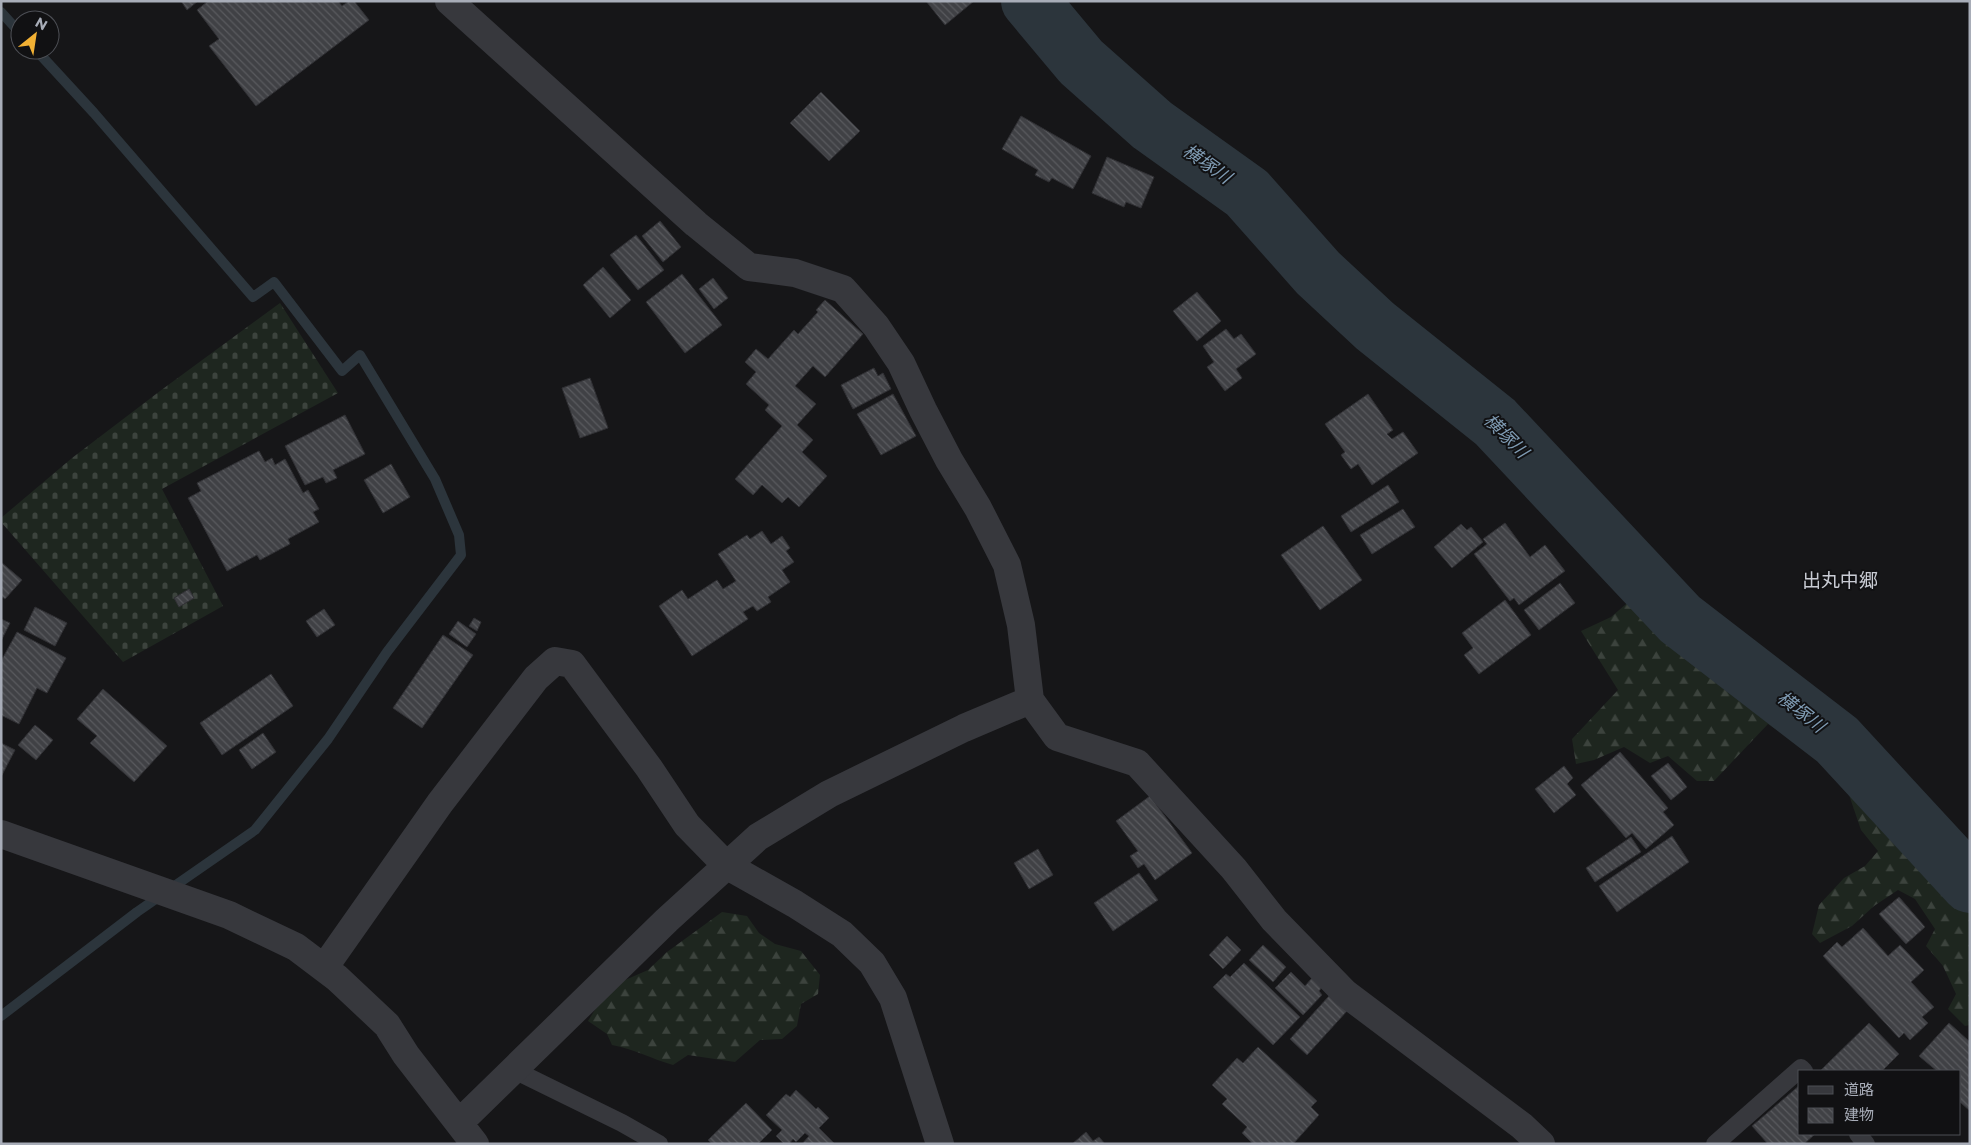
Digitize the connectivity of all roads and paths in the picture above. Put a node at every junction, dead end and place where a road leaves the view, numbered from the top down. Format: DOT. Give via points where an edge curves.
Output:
graph roads {
  1 [pos="449,1"];
  2 [pos="1030,700"];
  3 [pos="1,834"];
  4 [pos="726,865"];
  5 [pos="324,968"];
  6 [pos="512,1069"];
  7 [pos="1798,1071"];
  8 [pos="459,1123"];
  9 [pos="476,1144"];
  10 [pos="659,1144"];
  11 [pos="940,1144"];
  12 [pos="1541,1144"];
  13 [pos="1715,1144"];
  1 -- 2 [label="street" via="696,224 749,267 795,273 843,289 876,326 901,363 949,460 1007,565 1021,625"];
  2 -- 4 [label="street" via="964,728 829,794 758,837"];
  2 -- 12 [label="street" via="1057,737 1137,763 1234,869 1274,920 1345,993 1522,1126"];
  3 -- 5 [label="street" via="228,915 296,947"];
  4 -- 5 [label="street" via="687,825 572,664 554,661 536,678 440,803"];
  4 -- 6 [label="street"];
  4 -- 11 [label="street" via="842,934 872,963 893,998"];
  5 -- 8 [label="street" via="387,1025"];
  6 -- 8 [label="street"];
  6 -- 10 [label="lane"];
  7 -- 13 [label="lane"];
  8 -- 9 [label="street"];
}
